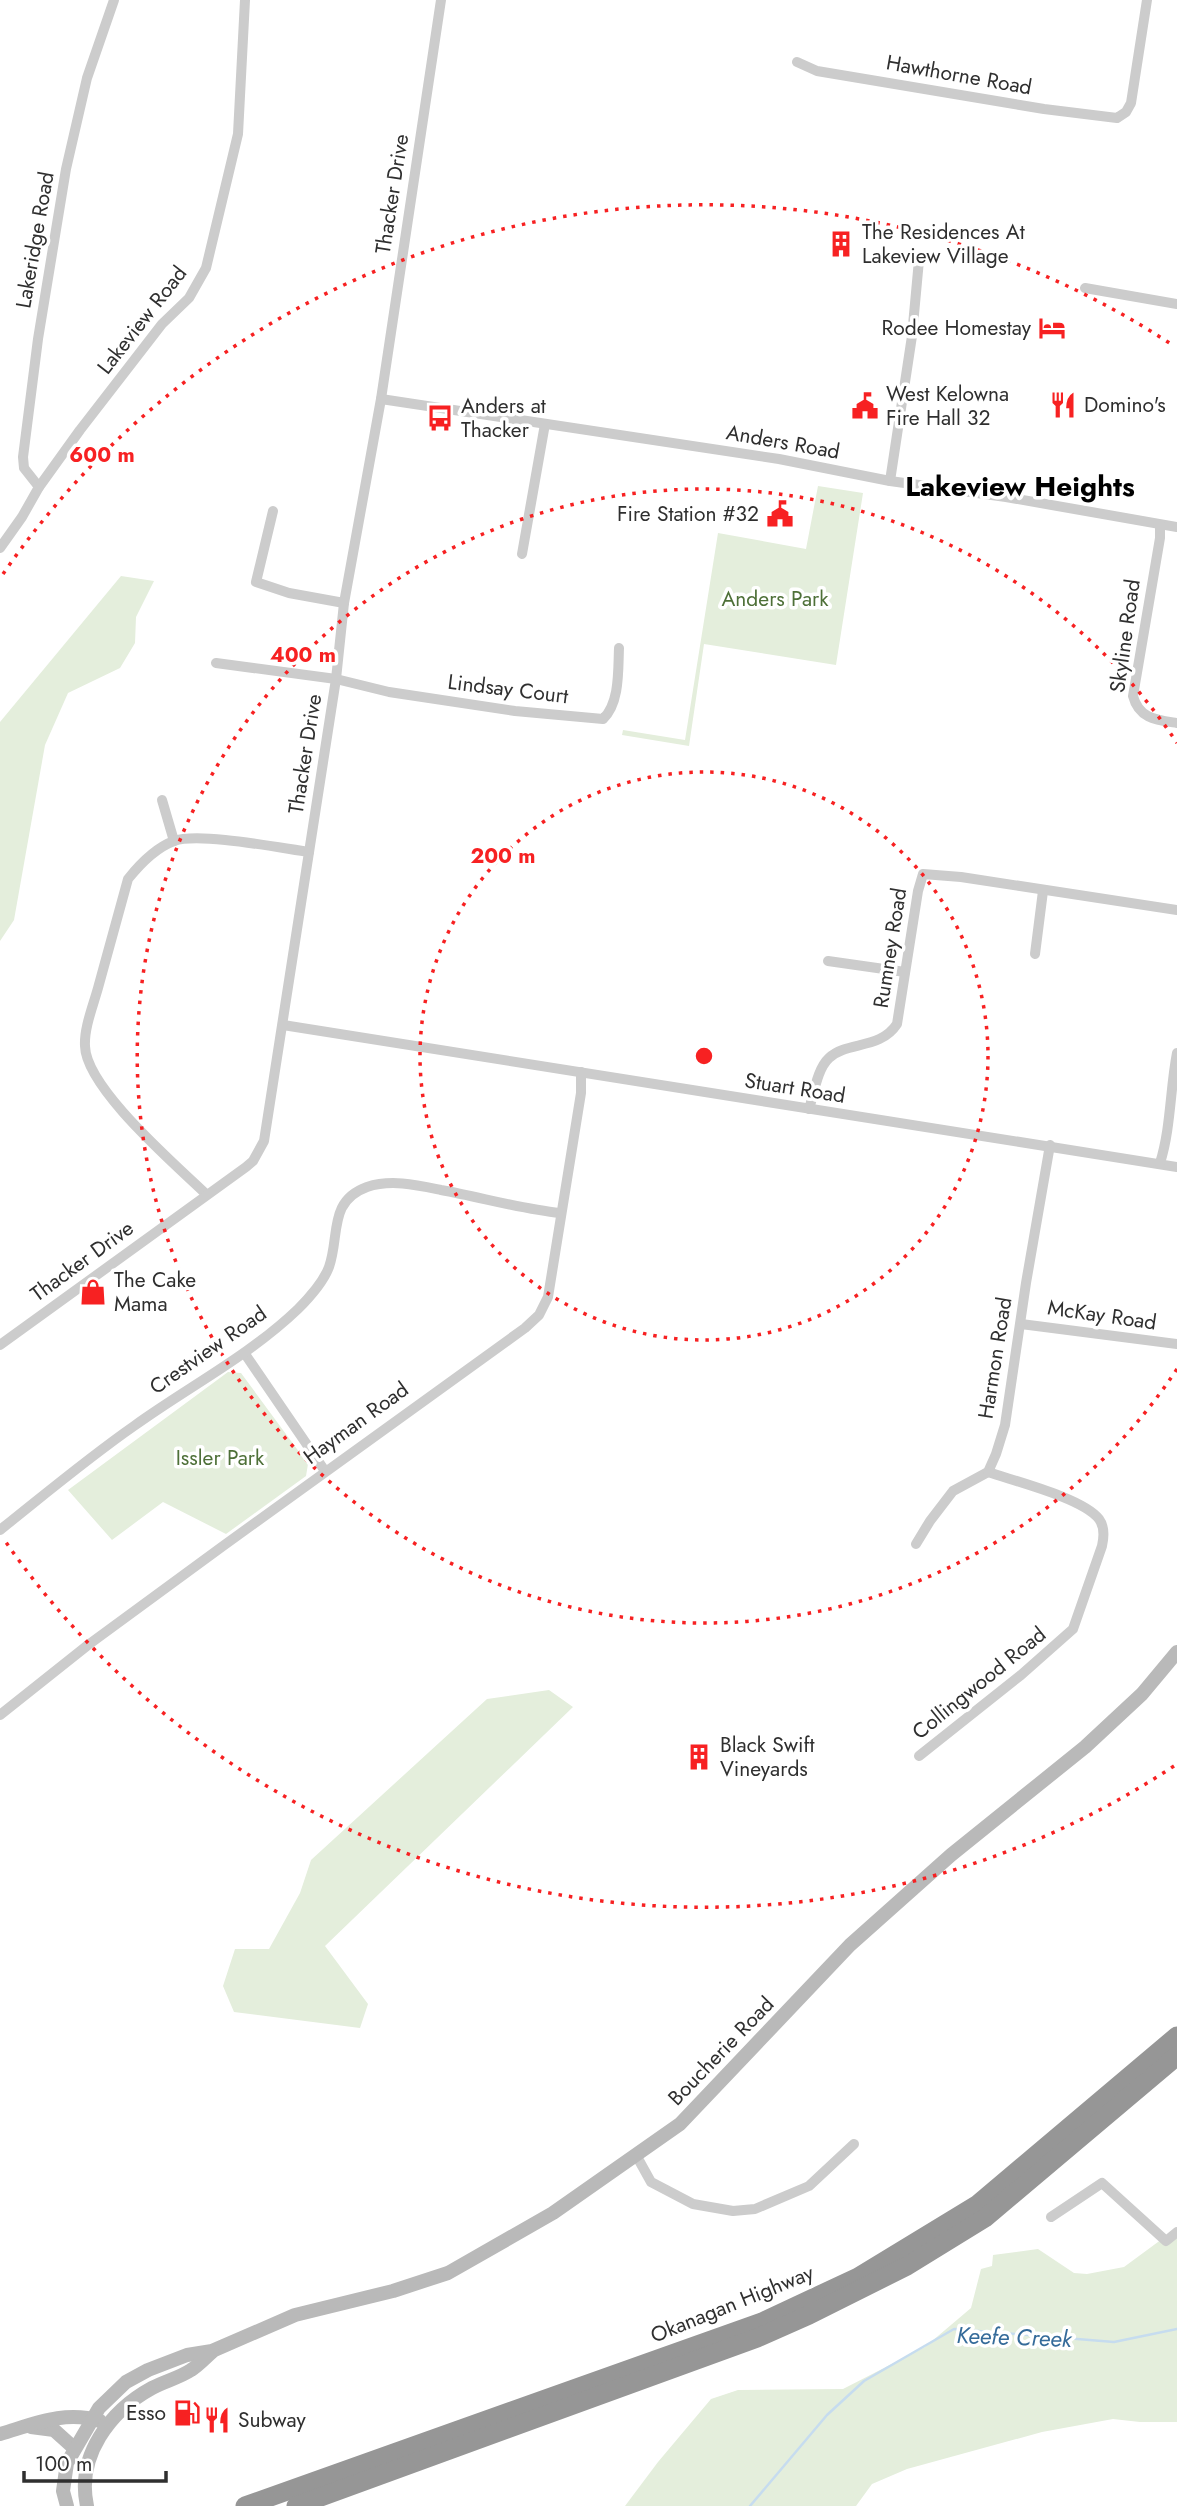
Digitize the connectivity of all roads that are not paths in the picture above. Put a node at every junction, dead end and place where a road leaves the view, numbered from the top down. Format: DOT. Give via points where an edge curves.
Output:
graph roads {
  1 [pos="114,0"];
  2 [pos="245,0"];
  3 [pos="441,0"];
  4 [pos="1147,0"];
  5 [pos="797,62"];
  6 [pos="919,260"];
  7 [pos="1085,288"];
  8 [pos="1177,304"];
  9 [pos="381,399"];
  10 [pos="545,424"];
  11 [pos="890,481"];
  12 [pos="39,487"];
  13 [pos="273,511"];
  14 [pos="1160,524"];
  15 [pos="1177,527"];
  16 [pos="0,548"];
  17 [pos="522,554"];
  18 [pos="344,603"];
  19 [pos="620,648"];
  20 [pos="216,663"];
  21 [pos="335,679"];
  22 [pos="1177,723"];
  23 [pos="162,800"];
  24 [pos="174,841"];
  25 [pos="309,852"];
  26 [pos="1043,891"];
  27 [pos="1177,910"];
  28 [pos="1035,954"];
  29 [pos="828,961"];
  30 [pos="905,972"];
  31 [pos="283,1025"];
  32 [pos="1177,1053"];
  33 [pos="581,1072"];
  34 [pos="809,1110"];
  35 [pos="1051,1145"];
  36 [pos="1160,1163"];
  37 [pos="1177,1167"];
  38 [pos="206,1194"];
  39 [pos="560,1213"];
  40 [pos="1021,1324"];
  41 [pos="1177,1344"];
  42 [pos="0,1345"];
  43 [pos="245,1354"];
  44 [pos="326,1471"];
  45 [pos="988,1472"];
  46 [pos="0,1530"];
  47 [pos="916,1544"];
  48 [pos="1177,1652"];
  49 [pos="0,1715"];
  50 [pos="919,1756"];
  51 [pos="1177,2036"];
  52 [pos="1177,2056"];
  53 [pos="855,2144"];
  54 [pos="636,2155"];
  55 [pos="1051,2217"];
  56 [pos="1177,2232"];
  57 [pos="212,2351"];
  58 [pos="93,2419"];
  59 [pos="108,2424"];
  60 [pos="27,2427"];
  61 [pos="0,2434"];
  62 [pos="74,2448"];
  63 [pos="249,2505"];
  64 [pos="67,2506"];
  65 [pos="87,2506"];
  66 [pos="296,2506"];
  1 -- 12 [label="street, Lakeridge Road" via="77,120 38,339 23,457 24,468"];
  2 -- 12 [label="street, Lakeview Road" via="238,134 206,268 189,298 162,324"];
  3 -- 9 [label="street, Thacker Drive"];
  4 -- 5 [label="street, Hawthorne Road" via="1131,103 1117,118 828,72"];
  6 -- 11 [label="street"];
  7 -- 8 [label="street"];
  9 -- 10 [label="street, Anders Road"];
  9 -- 18 [label="street, Thacker Drive"];
  10 -- 11 [label="street, Anders Road" via="779,459"];
  10 -- 17 [label="street"];
  11 -- 14 [label="street, Anders Road"];
  12 -- 16 [label="street, Lakeview Road"];
  13 -- 18 [label="street" via="256,582"];
  14 -- 15 [label="street, Anders Road"];
  14 -- 22 [label="street, Skyline Road" via="1133,696 1144,715"];
  18 -- 21 [label="street, Thacker Drive"];
  19 -- 21 [label="street, Lindsay Court" via="611,712 603,719 439,700"];
  20 -- 21 [label="street, Lindsay Court"];
  21 -- 25 [label="street, Thacker Drive"];
  23 -- 24 [label="street"];
  24 -- 25 [label="street" via="194,838"];
  24 -- 38 [label="street" via="128,879 85,1046 90,1070 102,1087"];
  25 -- 31 [label="street, Thacker Drive"];
  26 -- 27 [label="street, Rumney Road"];
  26 -- 28 [label="street"];
  26 -- 30 [label="street, Rumney Road" via="923,874"];
  29 -- 30 [label="street"];
  30 -- 34 [label="street, Rumney Road" via="897,1024 890,1035 831,1056"];
  31 -- 33 [label="street, Stuart Road"];
  31 -- 38 [label="street, Thacker Drive" via="264,1141 253,1161"];
  32 -- 36 [label="street"];
  33 -- 34 [label="street, Stuart Road"];
  33 -- 39 [label="street, Hayman Road"];
  34 -- 35 [label="street, Stuart Road"];
  35 -- 36 [label="street, Stuart Road"];
  35 -- 40 [label="street, Harmon Road"];
  36 -- 37 [label="street, Stuart Road"];
  38 -- 42 [label="street, Thacker Drive"];
  39 -- 43 [label="street, Crestview Road" via="389,1182 352,1193 337,1217 331,1263 320,1285"];
  39 -- 44 [label="street, Hayman Road" via="548,1297 539,1315"];
  40 -- 41 [label="street, McKay Road"];
  40 -- 45 [label="street, Harmon Road" via="1005,1425"];
  43 -- 44 [label="street"];
  43 -- 46 [label="street, Crestview Road" via="133,1426"];
  44 -- 49 [label="street, Hayman Road"];
  45 -- 47 [label="street" via="953,1491"];
  45 -- 50 [label="street, Collingwood Road" via="1074,1502 1099,1519 1102,1546 1073,1629"];
  48 -- 54 [label="main road, Boucherie Road" via="1142,1694 1085,1747 951,1855 850,1945 680,2124"];
  51 -- 63 [label="highway, Okanagan Highway" via="978,2204 858,2277 762,2322"];
  52 -- 66 [label="highway, Okanagan Highway" via="985,2218 895,2272 757,2338"];
  53 -- 54 [label="street" via="808,2186 755,2209 733,2211 693,2204 651,2182"];
  54 -- 57 [label="main road, Boucherie Road" via="553,2213 449,2273 295,2315"];
  55 -- 56 [label="street" via="1102,2183 1166,2241"];
  57 -- 58 [label="main road, Boucherie Road" via="187,2355 126,2382"];
  57 -- 59 [label="main road, Boucherie Road" via="192,2370 135,2399"];
  58 -- 59 [label="main road"];
  58 -- 60 [label="main road" via="54,2417"];
  58 -- 62 [label="main road, Boucherie Road"];
  59 -- 65 [label="main road, Boucherie Road" via="92,2449 87,2468 83,2490"];
  60 -- 61 [label="main road"];
  60 -- 62 [label="main road" via="54,2430"];
  62 -- 64 [label="main road, Boucherie Road" via="63,2491"];
}
